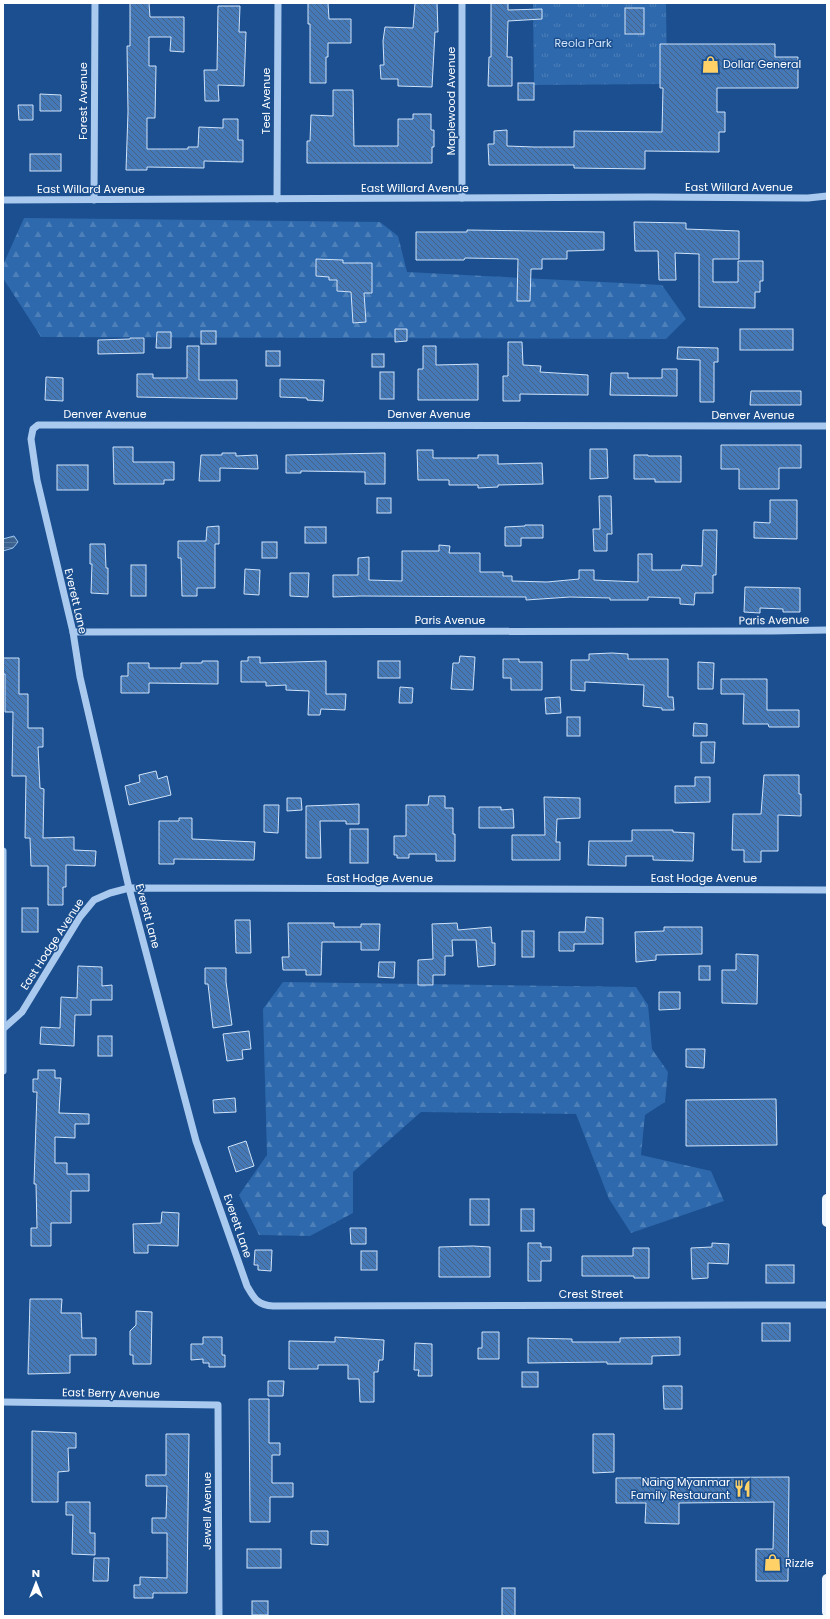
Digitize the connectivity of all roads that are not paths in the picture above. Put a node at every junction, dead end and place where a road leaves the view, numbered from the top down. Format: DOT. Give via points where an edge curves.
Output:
graph roads {
  1 [pos="95,3"];
  2 [pos="278,3"];
  3 [pos="462,3"];
  4 [pos="827,196"];
  5 [pos="462,198"];
  6 [pos="3,200"];
  7 [pos="94,200"];
  8 [pos="277,200"];
  9 [pos="827,426"];
  10 [pos="33,429"];
  11 [pos="827,630"];
  12 [pos="73,632"];
  13 [pos="3,851"];
  14 [pos="129,888"];
  15 [pos="827,890"];
  16 [pos="3,1029"];
  17 [pos="3,1071"];
  18 [pos="827,1199"];
  19 [pos="827,1218"];
  20 [pos="827,1222"];
  21 [pos="827,1305"];
  22 [pos="356,1306"];
  23 [pos="3,1402"];
  24 [pos="218,1406"];
  25 [pos="827,1579"];
  26 [pos="827,1612"];
  27 [pos="219,1616"];
  1 -- 7 [label="street, Forest Avenue"];
  2 -- 8 [label="street, Teel Avenue"];
  3 -- 5 [label="street, Maplewood Avenue"];
  4 -- 5 [label="street, East Willard Avenue"];
  5 -- 8 [label="street, East Willard Avenue"];
  6 -- 7 [label="street, East Willard Avenue"];
  7 -- 8 [label="street, East Willard Avenue"];
  9 -- 10 [label="street, Denver Avenue" via="38,425"];
  10 -- 12 [label="street, Everett Lane" via="37,480"];
  11 -- 12 [label="street, Paris Avenue"];
  12 -- 14 [label="street, Everett Lane" via="80,677"];
  13 -- 16 [label="street"];
  14 -- 15 [label="street, East Hodge Avenue"];
  14 -- 16 [label="street, East Hodge Avenue" via="94,900 80,917 22,1012"];
  14 -- 22 [label="street, Everett Lane" via="196,1141 247,1286 255,1300 266,1306"];
  16 -- 17 [label="street"];
  18 -- 19 [label="main road"];
  19 -- 20 [label="main road"];
  21 -- 22 [label="street, Crest Street"];
  23 -- 24 [label="street, East Berry Avenue"];
  24 -- 27 [label="street, Jewell Avenue"];
  25 -- 26 [label="main road"];
}
